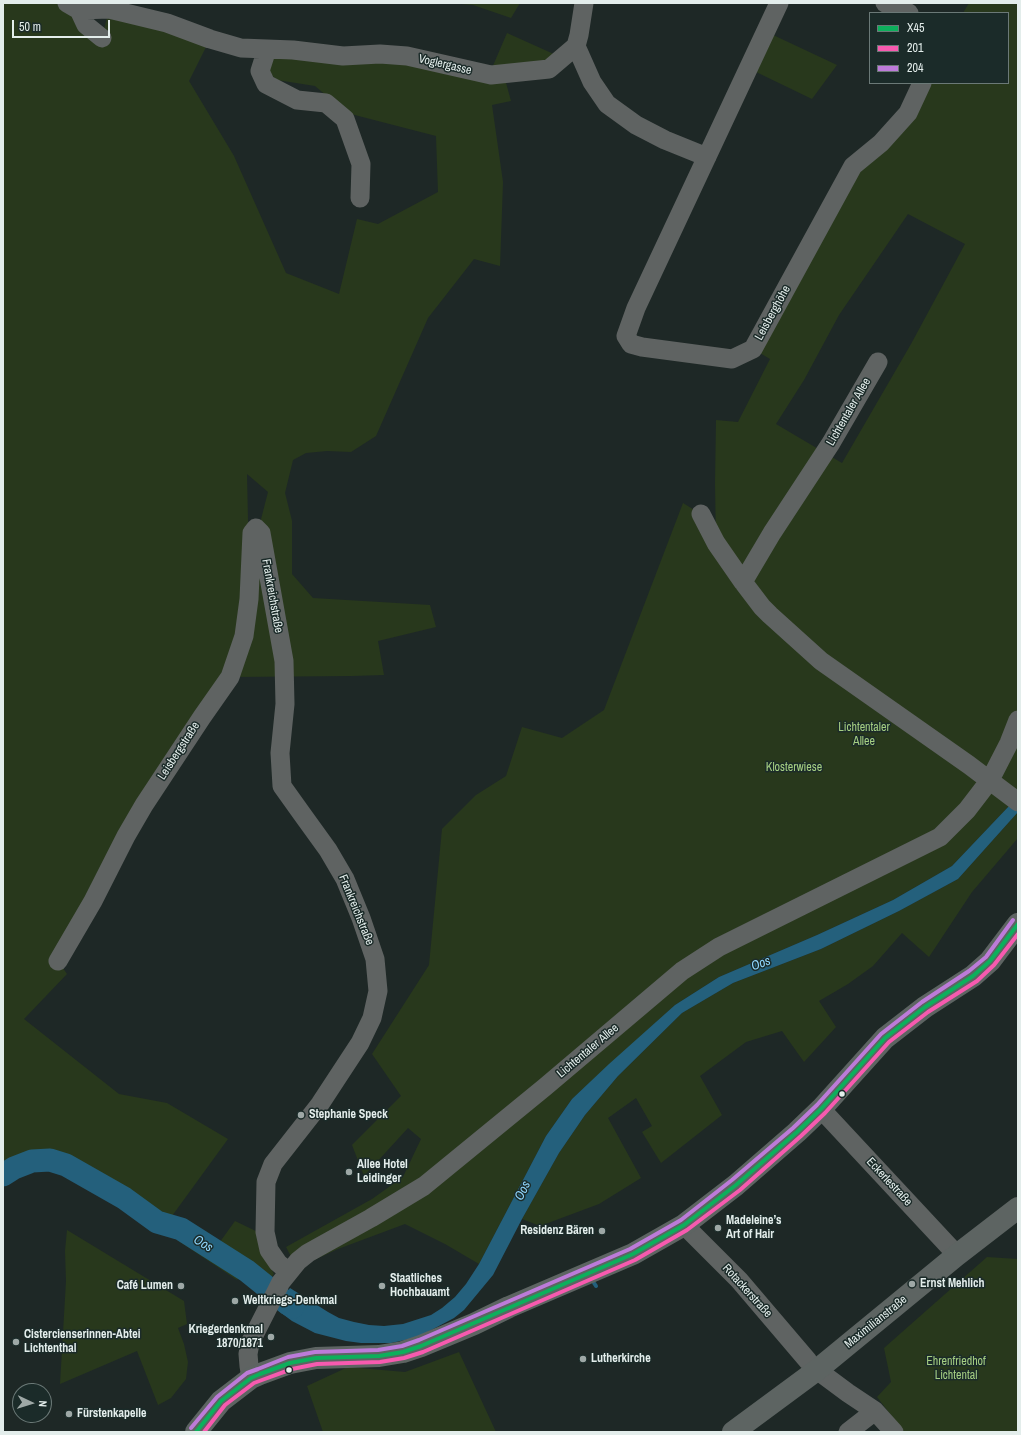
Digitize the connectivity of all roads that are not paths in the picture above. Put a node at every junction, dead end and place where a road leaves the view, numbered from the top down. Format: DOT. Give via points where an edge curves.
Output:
graph roads {
  1 [pos="779,3"];
  2 [pos="885,3"];
  3 [pos="580,5"];
  4 [pos="73,7"];
  5 [pos="907,12"];
  6 [pos="102,38"];
  7 [pos="576,46"];
  8 [pos="267,49"];
  9 [pos="922,84"];
  10 [pos="707,157"];
  11 [pos="360,198"];
  12 [pos="878,362"];
  13 [pos="701,514"];
  14 [pos="256,528"];
  15 [pos="743,582"];
  16 [pos="1018,720"];
  17 [pos="990,780"];
  18 [pos="1015,800"];
  19 [pos="1017,928"];
  20 [pos="58,961"];
  21 [pos="821,1109"];
  22 [pos="1018,1208"];
  23 [pos="684,1225"];
  24 [pos="958,1255"];
  25 [pos="285,1277"];
  26 [pos="813,1365"];
  27 [pos="251,1378"];
  28 [pos="875,1411"];
  29 [pos="196,1432"];
  30 [pos="732,1432"];
  31 [pos="848,1432"];
  32 [pos="894,1432"];
  1 -- 10 [label="street, Leisberghöhe"];
  2 -- 5 [label="street"];
  3 -- 7 [label="street"];
  4 -- 6 [label="street" via="86,25"];
  4 -- 8 [label="street, Voglergasse" via="109,9 167,22 241,48"];
  7 -- 8 [label="street, Voglergasse" via="549,69 491,76 407,56 343,56"];
  7 -- 10 [label="street" via="592,82 607,104 636,126"];
  8 -- 11 [label="street" via="260,72 266,84 298,100 326,103 345,119 361,164"];
  9 -- 10 [label="street, Leisberghöhe" via="908,113 882,144 853,166 753,348 732,359 642,347 623,338"];
  12 -- 15 [label="street, Lichtentaler Allee" via="831,443"];
  13 -- 15 [label="street" via="716,543"];
  14 -- 20 [label="street, Leisbergstraße" via="252,533 249,599 244,636 230,677 144,805"];
  14 -- 25 [label="street, Frankreichstraße" via="261,533 284,661 285,704 280,753 282,786 328,850 345,879 374,959 378,991 372,1018 360,1043 320,1104 273,1164 266,1182 265,1232 269,1250"];
  15 -- 17 [label="street" via="766,611 822,662"];
  16 -- 17 [label="street, Lichtentaler Allee"];
  17 -- 18 [label="street"];
  17 -- 25 [label="street, Lichtentaler Allee" via="967,810 940,837 719,947 682,971 424,1186 308,1253"];
  19 -- 21 [label="main road" via="990,961 973,976 925,1007 885,1038"];
  21 -- 23 [label="main road" via="736,1185"];
  21 -- 24 [label="street, Eckerlestraße"];
  22 -- 24 [label="main road, Maximilianstraße"];
  23 -- 26 [label="street, Rotackerstraße" via="738,1280"];
  23 -- 27 [label="main road" via="633,1254 421,1346 380,1356 316,1358 279,1366"];
  24 -- 26 [label="main road, Maximilianstraße"];
  25 -- 27 [label="street, Lichtentaler Allee" via="250,1343 248,1354"];
  26 -- 28 [label="street, Rotackerstraße"];
  26 -- 30 [label="main road, Maximilianstraße"];
  27 -- 29 [label="main road" via="221,1401"];
  28 -- 31 [label="street"];
  28 -- 32 [label="street, Rotackerstraße"];
}
